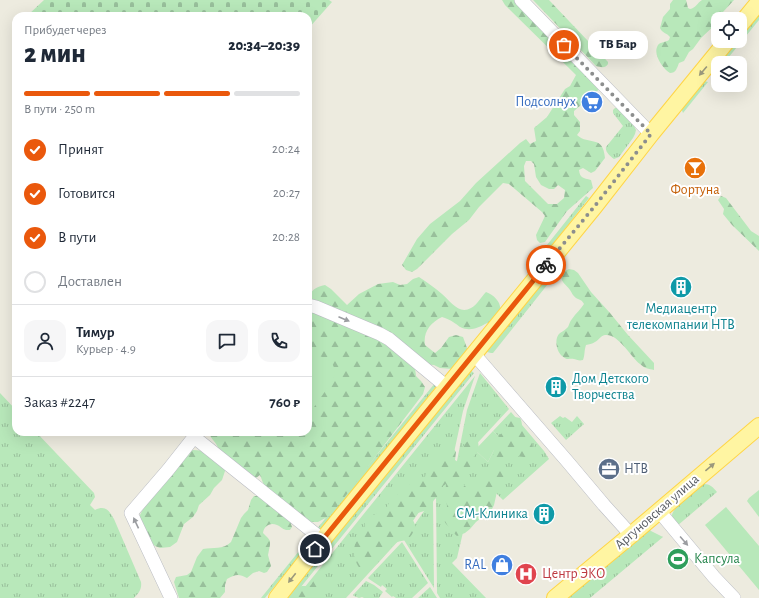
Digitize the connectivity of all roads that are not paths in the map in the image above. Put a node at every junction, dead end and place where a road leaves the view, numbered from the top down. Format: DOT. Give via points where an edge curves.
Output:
graph roads {
  1 [pos="521,0"];
  2 [pos="759,2"];
  3 [pos="747,17"];
  4 [pos="722,48"];
  5 [pos="651,134"];
  6 [pos="312,306"];
  7 [pos="474,354"];
  8 [pos="447,387"];
  9 [pos="759,426"];
  10 [pos="194,436"];
  11 [pos="198,436"];
  12 [pos="659,511"];
  13 [pos="631,535"];
  14 [pos="323,540"];
  15 [pos="171,598"];
  16 [pos="277,598"];
  17 [pos="555,598"];
  18 [pos="734,598"];
  1 -- 5 [label="street"];
  2 -- 3 [label="main road"];
  4 -- 5 [label="main road, one-way"];
  5 -- 7 [label="main road"];
  6 -- 8 [label="street, one-way" via="389,339"];
  7 -- 8 [label="main road"];
  7 -- 13 [label="street"];
  8 -- 14 [label="main road"];
  12 -- 9 [label="main road, Аргуновская улица, one-way"];
  15 -- 10 [label="street, one-way" via="131,513"];
  11 -- 14 [label="street"];
  12 -- 13 [label="main road, Аргуновская улица"];
  12 -- 18 [label="street, one-way"];
  13 -- 17 [label="main road, Аргуновская улица"];
  14 -- 16 [label="main road, one-way"];
}
